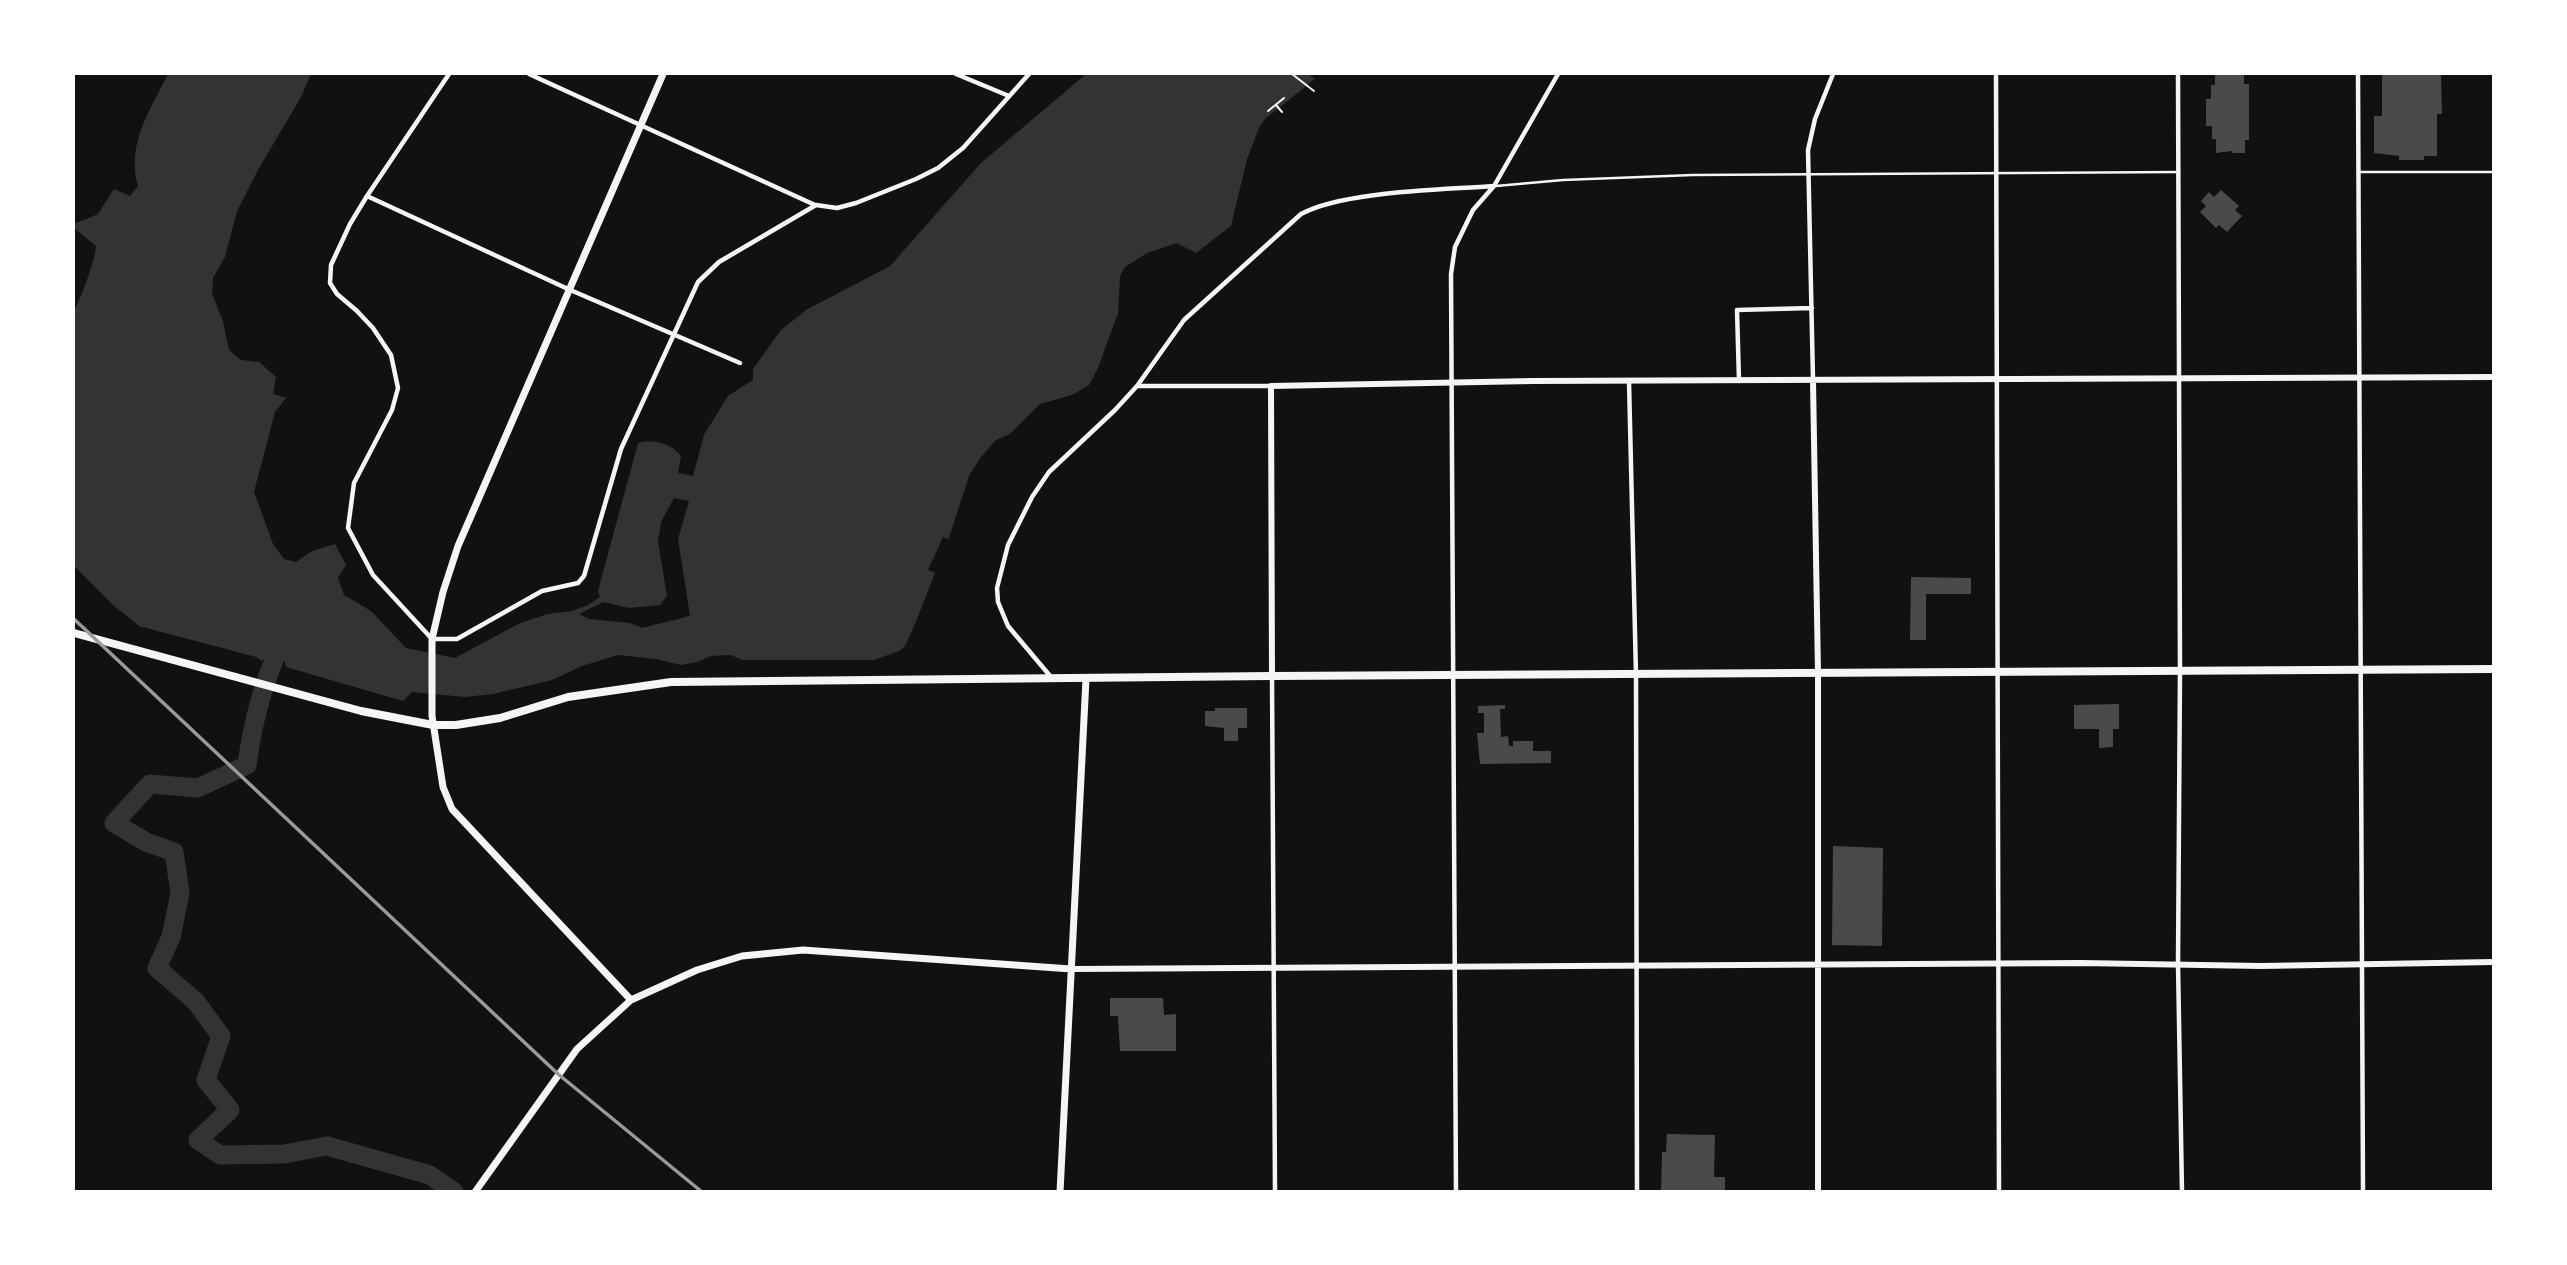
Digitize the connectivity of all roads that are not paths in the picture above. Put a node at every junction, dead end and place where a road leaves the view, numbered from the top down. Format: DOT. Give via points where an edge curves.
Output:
graph roads {
  1 [pos="449,74"];
  2 [pos="530,74"];
  3 [pos="663,74"];
  4 [pos="956,74"];
  5 [pos="1029,74"];
  6 [pos="1558,74"];
  7 [pos="1833,74"];
  8 [pos="1996,74"];
  9 [pos="2178,74"];
  10 [pos="2358,74"];
  11 [pos="1009,96"];
  12 [pos="640,126"];
  13 [pos="1996,172"];
  14 [pos="2179,172"];
  15 [pos="2358,172"];
  16 [pos="2494,172"];
  17 [pos="1809,174"];
  18 [pos="1494,186"];
  19 [pos="367,196"];
  20 [pos="816,205"];
  21 [pos="568,289"];
  22 [pos="1812,308"];
  23 [pos="673,334"];
  24 [pos="740,363"];
  25 [pos="2494,377"];
  26 [pos="1996,378"];
  27 [pos="2179,379"];
  28 [pos="2359,379"];
  29 [pos="1629,381"];
  30 [pos="1739,381"];
  31 [pos="1813,381"];
  32 [pos="1453,383"];
  33 [pos="1137,386"];
  34 [pos="1271,386"];
  35 [pos="74,633"];
  36 [pos="432,641"];
  37 [pos="2494,669"];
  38 [pos="2180,670"];
  39 [pos="2361,670"];
  40 [pos="1999,672"];
  41 [pos="1818,673"];
  42 [pos="1636,675"];
  43 [pos="1272,676"];
  44 [pos="1454,676"];
  45 [pos="1053,679"];
  46 [pos="1086,679"];
  47 [pos="432,722"];
  48 [pos="2494,962"];
  49 [pos="1819,964"];
  50 [pos="1998,964"];
  51 [pos="2178,964"];
  52 [pos="2362,964"];
  53 [pos="1636,966"];
  54 [pos="1454,968"];
  55 [pos="1071,969"];
  56 [pos="1273,969"];
  57 [pos="631,1000"];
  58 [pos="475,1192"];
  59 [pos="1060,1192"];
  60 [pos="1275,1192"];
  61 [pos="1456,1192"];
  62 [pos="1637,1192"];
  63 [pos="1818,1192"];
  64 [pos="1999,1192"];
  65 [pos="2182,1192"];
  66 [pos="2363,1192"];
  1 -- 19 [label="street"];
  2 -- 12 [label="street"];
  3 -- 12 [label="main road"];
  4 -- 11 [label="street"];
  5 -- 11 [label="street"];
  6 -- 18 [label="street"];
  7 -- 17 [label="street" via="1815,119 1808,150"];
  8 -- 13 [label="street"];
  9 -- 14 [label="street"];
  10 -- 15 [label="street"];
  11 -- 20 [label="street" via="963,148 938,168 856,203 837,208"];
  12 -- 20 [label="street"];
  12 -- 21 [label="main road"];
  13 -- 14 [label="lane"];
  13 -- 17 [label="lane"];
  13 -- 26 [label="street"];
  14 -- 27 [label="street"];
  15 -- 16 [label="lane"];
  15 -- 28 [label="street"];
  17 -- 18 [label="lane" via="1664,176"];
  17 -- 22 [label="street"];
  18 -- 32 [label="street" via="1473,210 1455,247 1451,274"];
  18 -- 33 [label="street" via="1374,196 1309,209 1184,320"];
  19 -- 21 [label="street"];
  19 -- 36 [label="street" via="336,253 330,283 373,328 391,355 398,388 392,410 354,483 348,527 373,575"];
  20 -- 23 [label="street" via="719,262 698,282"];
  21 -- 23 [label="street"];
  21 -- 36 [label="main road" via="457,546"];
  22 -- 30 [label="street" via="1737,310"];
  22 -- 31 [label="street"];
  23 -- 24 [label="street"];
  23 -- 36 [label="street" via="621,449 584,576 578,583 542,591 457,639"];
  25 -- 28 [label="street"];
  26 -- 27 [label="street"];
  26 -- 31 [label="street"];
  26 -- 40 [label="street"];
  27 -- 28 [label="street"];
  27 -- 38 [label="street"];
  28 -- 39 [label="street"];
  29 -- 30 [label="street"];
  29 -- 32 [label="street"];
  29 -- 42 [label="street"];
  30 -- 31 [label="street"];
  31 -- 41 [label="street"];
  32 -- 34 [label="street"];
  32 -- 44 [label="street"];
  33 -- 34 [label="street"];
  33 -- 45 [label="street" via="1049,472 1019,521 1001,569 998,595 1004,620"];
  34 -- 43 [label="street"];
  35 -- 47 [label="highway" via="374,714"];
  36 -- 47 [label="main road"];
  37 -- 39 [label="highway"];
  38 -- 39 [label="highway"];
  38 -- 40 [label="highway"];
  38 -- 51 [label="street"];
  39 -- 52 [label="street"];
  40 -- 41 [label="highway"];
  40 -- 50 [label="street"];
  41 -- 42 [label="highway"];
  41 -- 49 [label="street"];
  42 -- 44 [label="highway"];
  42 -- 53 [label="street"];
  43 -- 44 [label="highway"];
  43 -- 46 [label="highway"];
  43 -- 56 [label="street"];
  44 -- 54 [label="street"];
  45 -- 46 [label="highway"];
  45 -- 47 [label="highway" via="671,682 568,697 499,718 456,725"];
  46 -- 55 [label="main road"];
  47 -- 57 [label="main road" via="443,787 452,809"];
  48 -- 52 [label="street"];
  49 -- 50 [label="street"];
  49 -- 53 [label="street"];
  49 -- 63 [label="street"];
  50 -- 51 [label="street"];
  50 -- 64 [label="street"];
  51 -- 52 [label="street"];
  51 -- 65 [label="street"];
  52 -- 66 [label="street"];
  53 -- 54 [label="street"];
  53 -- 62 [label="street"];
  54 -- 56 [label="street"];
  54 -- 61 [label="street"];
  55 -- 56 [label="street"];
  55 -- 57 [label="main road" via="856,952 772,952 697,970"];
  55 -- 59 [label="main road"];
  56 -- 60 [label="street"];
  57 -- 58 [label="main road" via="577,1049"];
}
